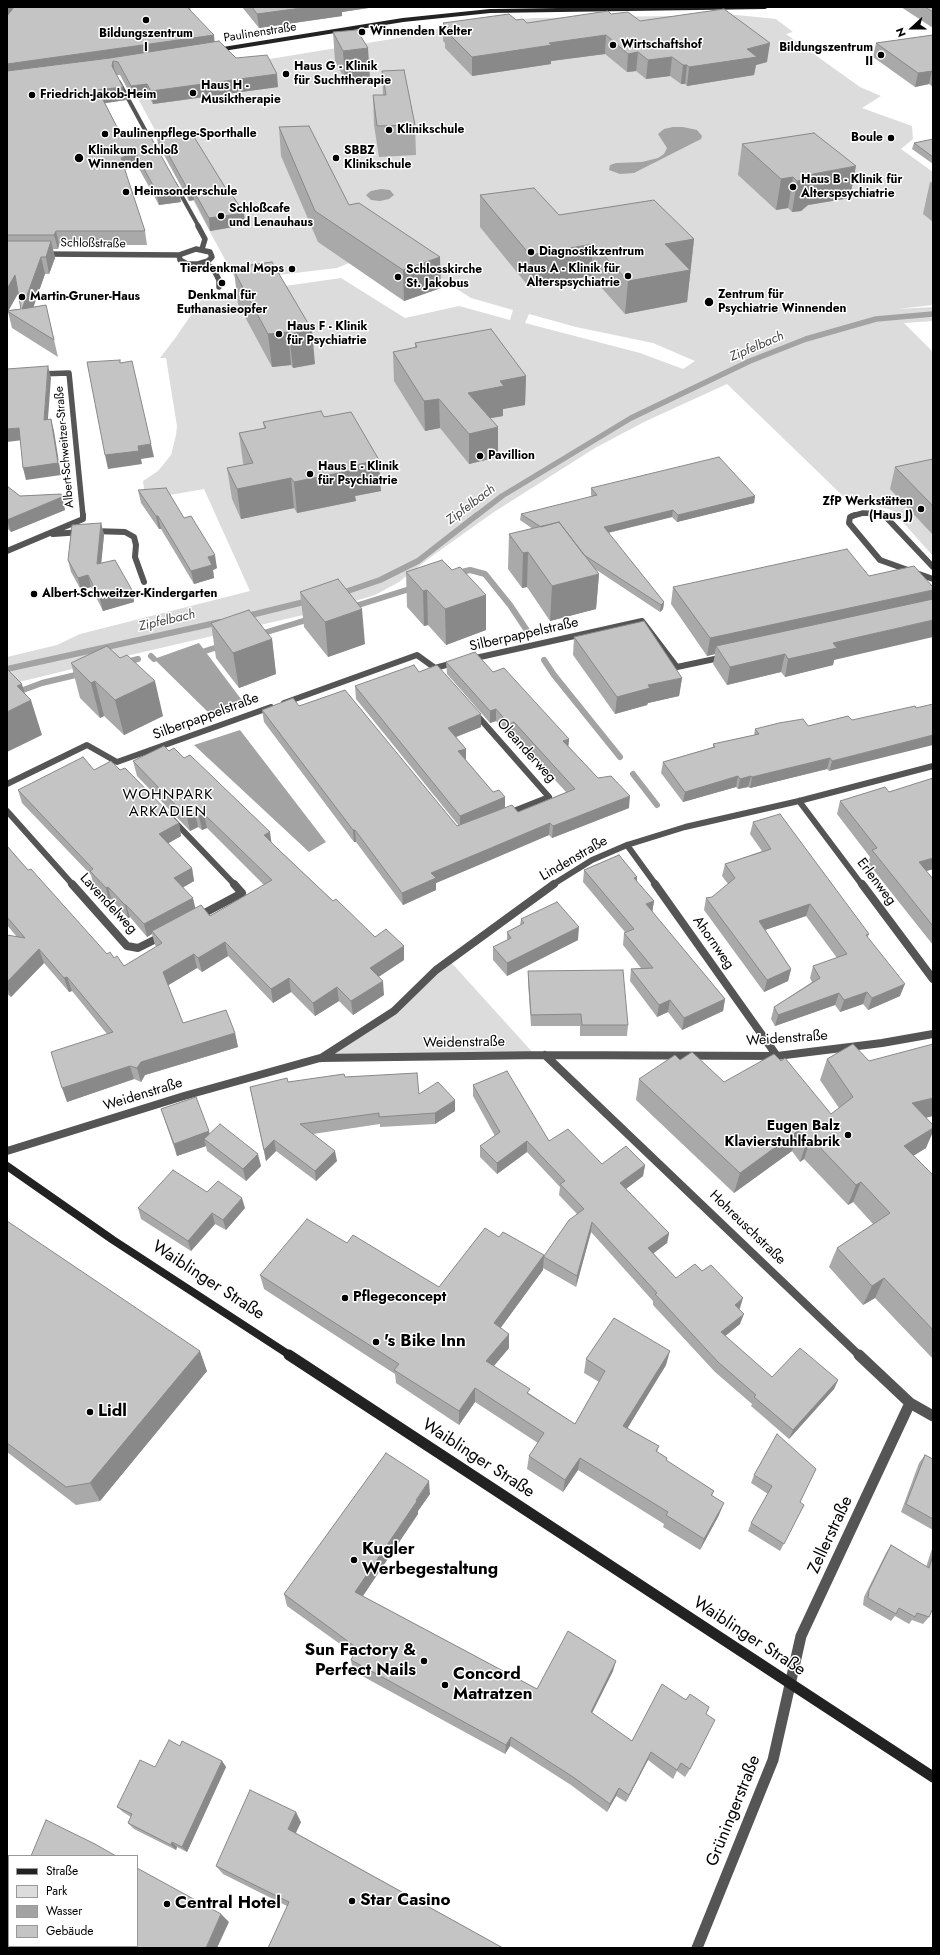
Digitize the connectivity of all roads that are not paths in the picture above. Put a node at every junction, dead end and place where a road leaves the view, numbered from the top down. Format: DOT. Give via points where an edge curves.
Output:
graph roads {
  1 [pos="487,7"];
  2 [pos="765,7"];
  3 [pos="443,8"];
  4 [pos="490,11"];
  5 [pos="445,15"];
  6 [pos="212,51"];
  7 [pos="117,77"];
  8 [pos="156,149"];
  9 [pos="174,182"];
  10 [pos="202,249"];
  11 [pos="37,253"];
  12 [pos="179,255"];
  13 [pos="203,263"];
  14 [pos="219,287"];
  15 [pos="32,375"];
  16 [pos="47,534"];
  17 [pos="7,551"];
  18 [pos="933,568"];
  19 [pos="932,578"];
  20 [pos="144,582"];
  21 [pos="732,656"];
  22 [pos="337,684"];
  23 [pos="342,690"];
  24 [pos="471,709"];
  25 [pos="933,766"];
  26 [pos="7,784"];
  27 [pos="799,801"];
  28 [pos="7,811"];
  29 [pos="166,813"];
  30 [pos="501,817"];
  31 [pos="627,845"];
  32 [pos="189,922"];
  33 [pos="169,932"];
  34 [pos="933,979"];
  35 [pos="933,1034"];
  36 [pos="545,1055"];
  37 [pos="777,1056"];
  38 [pos="320,1058"];
  39 [pos="7,1151"];
  40 [pos="7,1166"];
  41 [pos="910,1403"];
  42 [pos="933,1416"];
  43 [pos="789,1684"];
  44 [pos="933,1777"];
  45 [pos="697,1948"];
  1 -- 4 [label="street"];
  2 -- 4 [label="street, Paulinenstraße"];
  3 -- 5 [label="street"];
  4 -- 5 [label="street, Paulinenstraße"];
  5 -- 6 [label="street, Paulinenstraße"];
  7 -- 8 [label="street"];
  9 -- 10 [label="street" via="204,236"];
  10 -- 12 [label="street, Schloßstraße" via="186,251"];
  10 -- 13 [label="street" via="210,252 212,257"];
  11 -- 12 [label="street, Schloßstraße"];
  12 -- 13 [label="street, Schloßstraße" via="180,260 187,264"];
  13 -- 14 [label="street" via="216,274"];
  15 -- 16 [label="street, Albert-Schweitzer-Straße" via="69,372 83,519"];
  16 -- 17 [label="street, Albert-Schweitzer-Straße"];
  16 -- 20 [label="street, Albert-Schweitzer-Straße" via="113,530 125,532 134,537 135,557"];
  18 -- 19 [label="street"];
  18 -- 19 [label="street" via="883,514 863,513 850,517 849,524 880,560"];
  21 -- 22 [label="street, Silberpappelstraße" via="677,667 642,621 437,670 417,655"];
  22 -- 23 [label="street"];
  22 -- 26 [label="street, Silberpappelstraße" via="120,764 87,745"];
  24 -- 30 [label="street, Oleanderweg" via="549,797"];
  25 -- 27 [label="street, Lindenstraße"];
  27 -- 31 [label="street, Lindenstraße" via="685,827"];
  27 -- 34 [label="street, Erlenweg"];
  28 -- 33 [label="street, Lavendelweg" via="127,946 138,948"];
  29 -- 32 [label="street" via="242,893"];
  31 -- 37 [label="street, Ahornweg"];
  31 -- 38 [label="street, Lindenstraße" via="592,860 562,878 436,970 394,1012"];
  35 -- 37 [label="street, Weidenstraße"];
  36 -- 37 [label="street, Weidenstraße"];
  36 -- 38 [label="street, Weidenstraße"];
  36 -- 41 [label="street, Hohreuschstraße"];
  38 -- 39 [label="street, Weidenstraße" via="184,1096"];
  40 -- 43 [label="street, Waiblinger Straße" via="113,1240"];
  41 -- 42 [label="street, Hohreuschstraße"];
  41 -- 43 [label="street, Zellerstraße" via="801,1636"];
  43 -- 44 [label="street, Waiblinger Straße"];
  43 -- 45 [label="street, Grüningerstraße" via="774,1760"];
}
